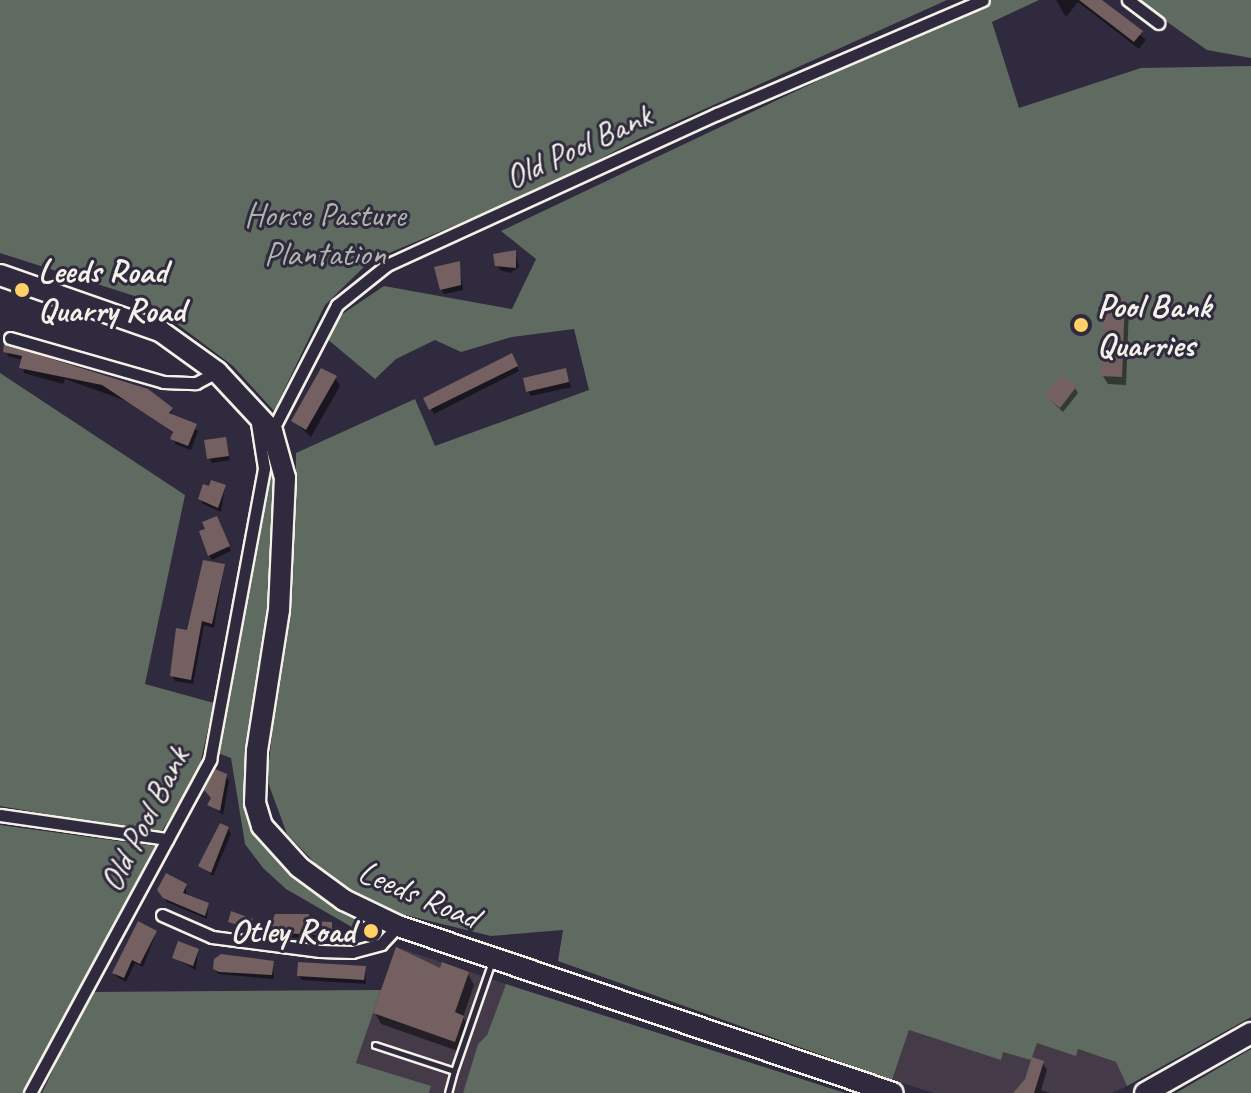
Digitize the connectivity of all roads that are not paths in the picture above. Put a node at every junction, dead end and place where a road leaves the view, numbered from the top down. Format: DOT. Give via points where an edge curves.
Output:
graph roads {
  1 [pos="983,0"];
  2 [pos="1128,0"];
  3 [pos="1158,23"];
  4 [pos="0,275"];
  5 [pos="10,338"];
  6 [pos="217,372"];
  7 [pos="254,407"];
  8 [pos="272,431"];
  9 [pos="0,815"];
  10 [pos="167,839"];
  11 [pos="162,915"];
  12 [pos="398,926"];
  13 [pos="493,958"];
  14 [pos="1251,1033"];
  15 [pos="375,1045"];
  16 [pos="454,1071"];
  17 [pos="30,1093"];
  18 [pos="448,1093"];
  19 [pos="893,1093"];
  20 [pos="1145,1093"];
  1 -- 8 [label="street, Old Pool Bank" via="387,265 337,305"];
  2 -- 3 [label="street"];
  4 -- 6 [label="highway, Leeds Road" via="160,331"];
  5 -- 6 [label="street" via="163,382 196,383"];
  6 -- 7 [label="highway, Leeds Road"];
  7 -- 8 [label="highway, Leeds Road"];
  7 -- 10 [label="street, Old Pool Bank" via="264,468 210,760"];
  8 -- 12 [label="highway, Leeds Road" via="285,478 279,610 257,751 255,803 262,826 299,867 344,900"];
  9 -- 10 [label="street"];
  10 -- 17 [label="street, Old Pool Bank"];
  11 -- 12 [label="street" via="212,937 320,951 352,952 381,944"];
  12 -- 13 [label="highway, Leeds Road"];
  13 -- 16 [label="lane"];
  13 -- 19 [label="highway, Leeds Road"];
  14 -- 20 [label="highway"];
  15 -- 16 [label="lane"];
  16 -- 18 [label="lane"];
}
